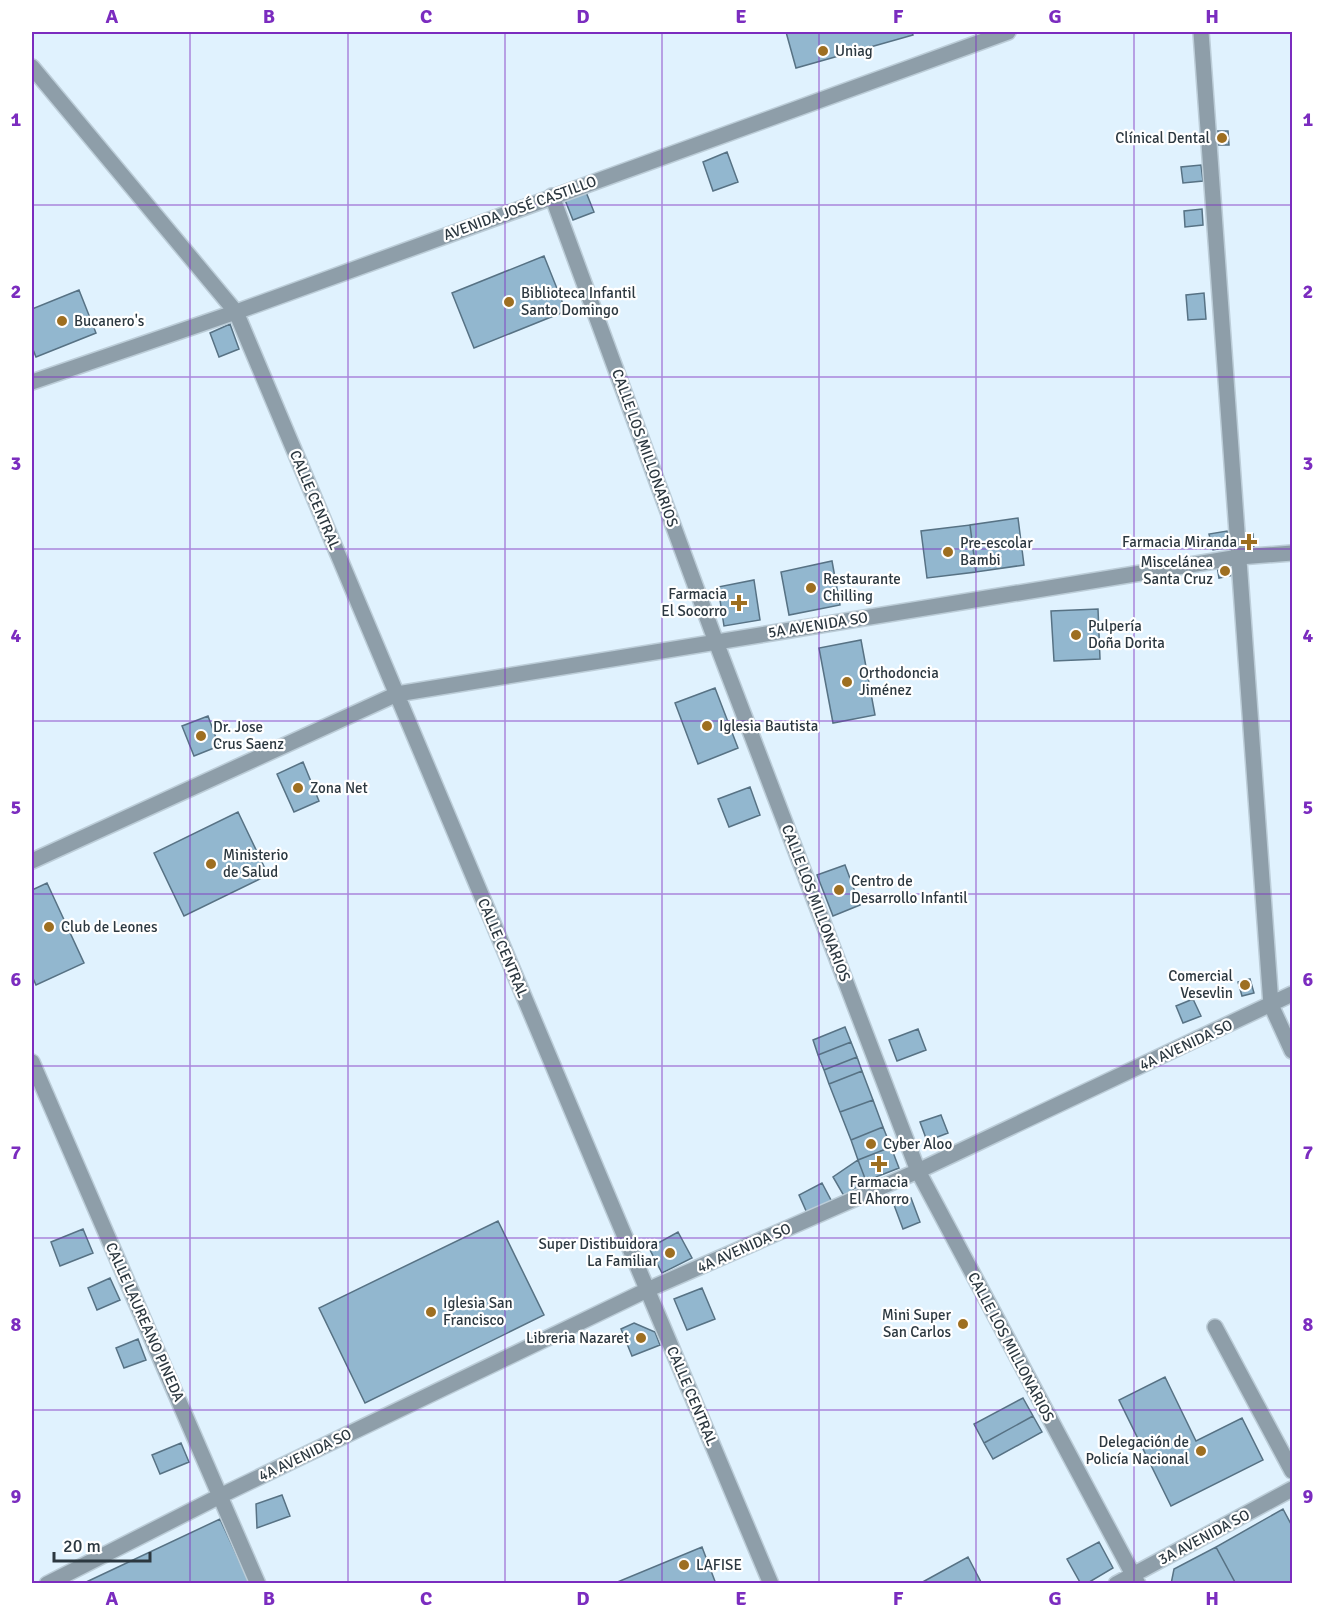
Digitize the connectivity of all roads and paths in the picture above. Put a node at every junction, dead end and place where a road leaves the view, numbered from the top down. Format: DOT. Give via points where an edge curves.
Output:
graph roads {
  1 [pos="1008,32"];
  2 [pos="1201,32"];
  3 [pos="32,67"];
  4 [pos="552,196"];
  5 [pos="236,312"];
  6 [pos="32,382"];
  7 [pos="1293,553"];
  8 [pos="1239,557"];
  9 [pos="716,642"];
  10 [pos="397,694"];
  11 [pos="32,861"];
  12 [pos="1293,994"];
  13 [pos="1271,1005"];
  14 [pos="1293,1051"];
  15 [pos="32,1062"];
  16 [pos="918,1171"];
  17 [pos="647,1290"];
  18 [pos="1215,1327"];
  19 [pos="1293,1471"];
  20 [pos="1293,1489"];
  21 [pos="220,1496"];
  22 [pos="1135,1579"];
  23 [pos="47,1584"];
  24 [pos="258,1584"];
  25 [pos="771,1584"];
  26 [pos="1116,1584"];
  1 -- 4 [label="street, AVENIDA JOSÉ CASTILLO"];
  2 -- 8 [label="street"];
  3 -- 5 [label="street, CALLE CENTRAL"];
  4 -- 5 [label="street, AVENIDA JOSÉ CASTILLO"];
  4 -- 9 [label="street, CALLE LOS MILLONARIOS"];
  5 -- 6 [label="street, AVENIDA JOSÉ CASTILLO"];
  5 -- 10 [label="street, CALLE CENTRAL"];
  7 -- 8 [label="street, 5A AVENIDA SO"];
  8 -- 9 [label="street, 5A AVENIDA SO"];
  8 -- 13 [label="street"];
  9 -- 10 [label="street, 5A AVENIDA SO"];
  9 -- 16 [label="street, CALLE LOS MILLONARIOS"];
  10 -- 11 [label="street, 5A AVENIDA SO"];
  10 -- 17 [label="street, CALLE CENTRAL"];
  12 -- 13 [label="street, 4A AVENIDA SO"];
  13 -- 14 [label="street"];
  13 -- 16 [label="street, 4A AVENIDA SO"];
  15 -- 21 [label="street, CALLE LAUREANO PINEDA"];
  16 -- 17 [label="street, 4A AVENIDA SO"];
  16 -- 22 [label="street, CALLE LOS MILLONARIOS"];
  17 -- 21 [label="street, 4A AVENIDA SO"];
  17 -- 25 [label="street, CALLE CENTRAL"];
  18 -- 19 [label="street"];
  20 -- 22 [label="street, 3A AVENIDA SO"];
  21 -- 23 [label="street, 4A AVENIDA SO"];
  21 -- 24 [label="street, CALLE LAUREANO PINEDA"];
  22 -- 26 [label="street, 3A AVENIDA SO"];
}
